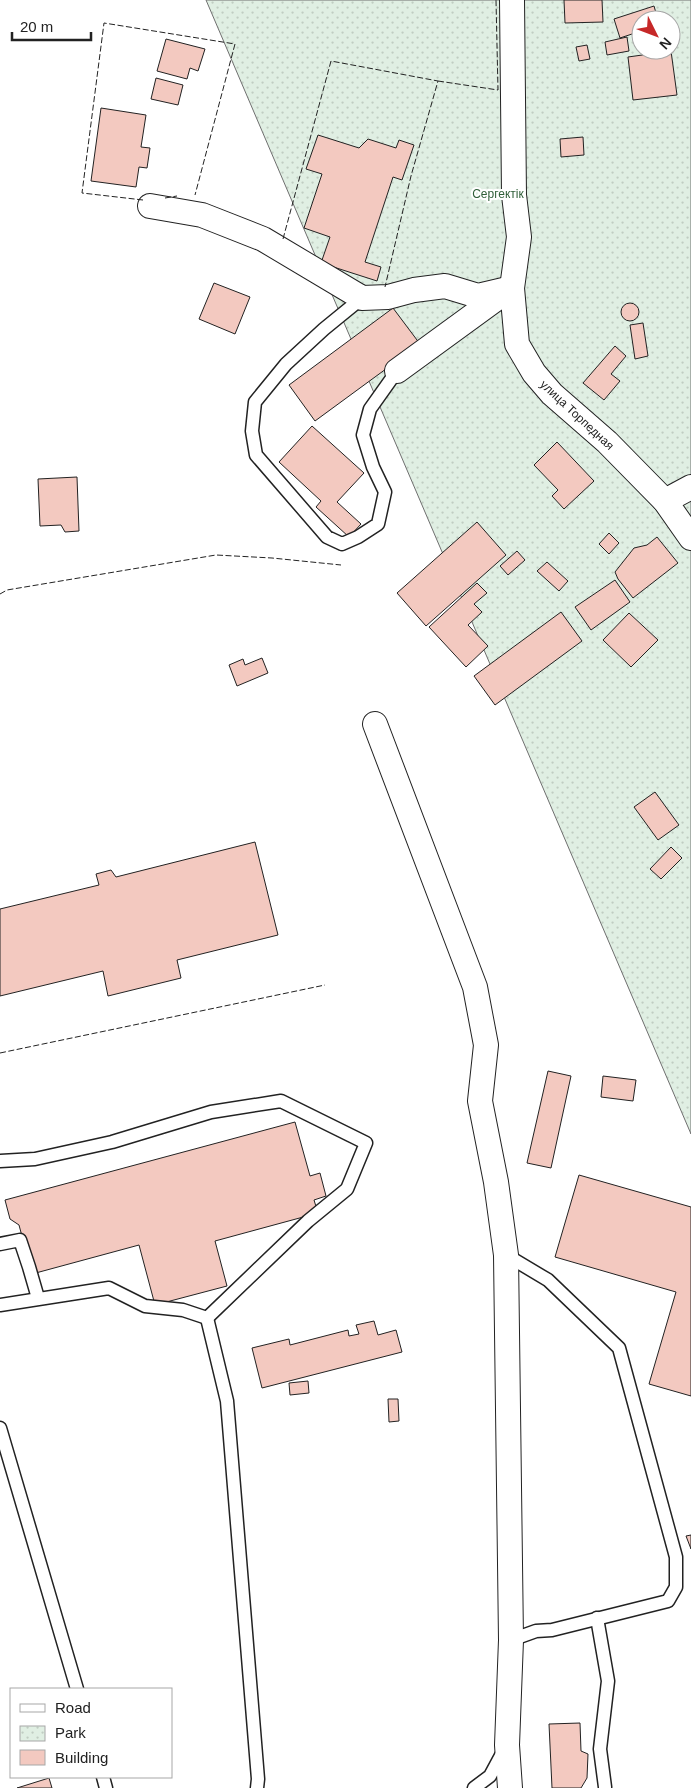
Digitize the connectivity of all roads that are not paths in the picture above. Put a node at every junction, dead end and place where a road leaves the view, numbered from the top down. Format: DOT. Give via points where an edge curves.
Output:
graph roads {
  1 [pos="512,0"];
  2 [pos="150,206"];
  3 [pos="512,288"];
  4 [pos="362,298"];
  5 [pos="397,371"];
  6 [pos="691,487"];
  7 [pos="666,501"];
  8 [pos="691,538"];
  9 [pos="375,724"];
  10 [pos="0,1161"];
  11 [pos="0,1244"];
  12 [pos="506,1255"];
  13 [pos="38,1298"];
  14 [pos="0,1305"];
  15 [pos="207,1318"];
  16 [pos="0,1428"];
  17 [pos="597,1618"];
  18 [pos="511,1640"];
  19 [pos="77,1688"];
  20 [pos="507,1745"];
  21 [pos="605,1787"];
  22 [pos="256,1788"];
  23 [pos="474,1788"];
  24 [pos="510,1788"];
  1 -- 3 [label="street, улица Торпедная" via="514,195 519,238"];
  2 -- 4 [label="street" via="202,215 262,239"];
  3 -- 4 [label="street" via="478,296 446,286 388,297"];
  3 -- 5 [label="street"];
  3 -- 7 [label="street, улица Торпедная" via="517,344 534,373 552,394 607,442"];
  4 -- 5 [label="lane" via="280,371 255,402 252,431 256,455 327,536 342,544 378,524 385,492 363,435 370,409"];
  6 -- 7 [label="street"];
  7 -- 8 [label="street, улица Торпедная"];
  9 -- 12 [label="street" via="475,987 486,1045 480,1101"];
  10 -- 15 [label="lane" via="34,1159 112,1142 211,1112 281,1101 366,1143 347,1189 308,1221"];
  11 -- 13 [label="lane" via="20,1240"];
  12 -- 17 [label="lane" via="548,1280 619,1348 676,1556 676,1587 668,1601"];
  12 -- 18 [label="street"];
  13 -- 14 [label="lane"];
  13 -- 15 [label="lane" via="109,1288 145,1306 183,1310"];
  15 -- 22 [label="lane" via="227,1401 258,1779"];
  16 -- 19 [label="lane"];
  17 -- 18 [label="lane" via="536,1631"];
  17 -- 21 [label="lane" via="608,1681 600,1749"];
  18 -- 20 [label="street"];
  20 -- 23 [label="lane" via="490,1776"];
  20 -- 24 [label="street"];
}
